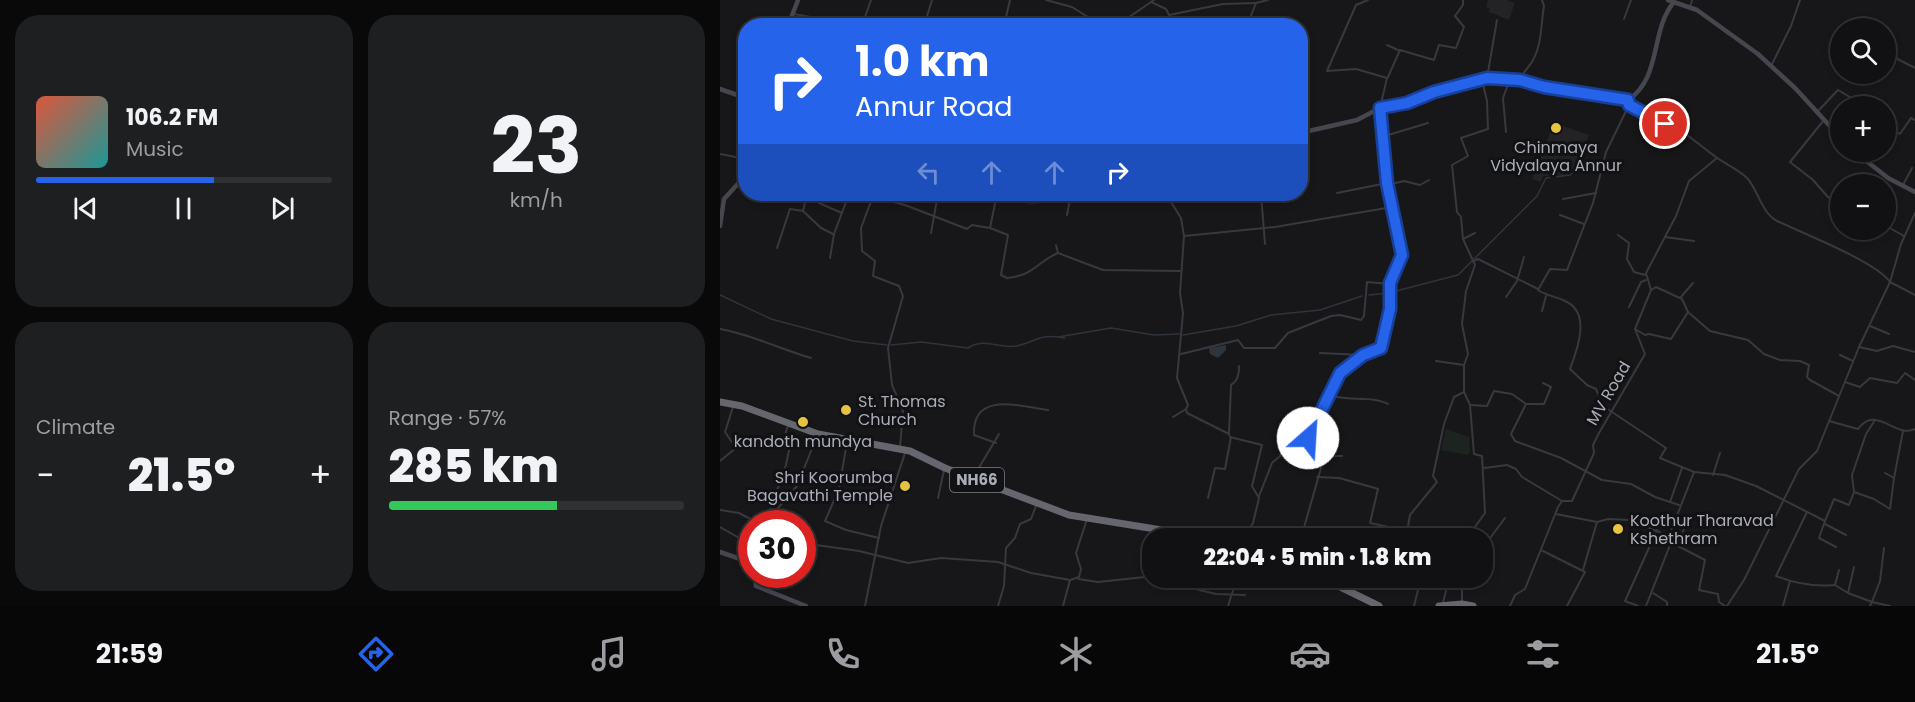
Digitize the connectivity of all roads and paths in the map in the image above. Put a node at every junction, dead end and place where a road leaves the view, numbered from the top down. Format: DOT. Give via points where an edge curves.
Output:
graph roads {
  1 [pos="798,0"];
  2 [pos="871,0"];
  3 [pos="932,0"];
  4 [pos="1010,0"];
  5 [pos="1046,0"];
  6 [pos="1268,0"];
  7 [pos="1368,0"];
  8 [pos="1463,0"];
  9 [pos="1542,0"];
  10 [pos="1631,0"];
  11 [pos="1692,0"];
  12 [pos="1800,0"];
  13 [pos="1152,1"];
  14 [pos="1671,1"];
  15 [pos="1256,3"];
  16 [pos="1690,8"];
  17 [pos="793,13"];
  18 [pos="791,18"];
  19 [pos="815,18"];
  20 [pos="868,18"];
  21 [pos="926,18"];
  22 [pos="1006,18"];
  23 [pos="1089,18"];
  24 [pos="1128,18"];
  25 [pos="1250,18"];
  26 [pos="1624,19"];
  27 [pos="1497,20"];
  28 [pos="1386,45"];
  29 [pos="1400,51"];
  30 [pos="1896,58"];
  31 [pos="1771,67"];
  32 [pos="1915,68"];
  33 [pos="1388,78"];
  34 [pos="1484,79"];
  35 [pos="1510,79"];
  36 [pos="1520,80"];
  37 [pos="720,89"];
  38 [pos="738,95"];
  39 [pos="1832,96"];
  40 [pos="1848,96"];
  41 [pos="1830,98"];
  42 [pos="1628,103"];
  43 [pos="1380,108"];
  44 [pos="1816,113"];
  45 [pos="1824,120"];
  46 [pos="1915,120"];
  47 [pos="1428,123"];
  48 [pos="1830,126"];
  49 [pos="1308,131"];
  50 [pos="1506,132"];
  51 [pos="1896,132"];
  52 [pos="1385,136"];
  53 [pos="720,153"];
  54 [pos="738,157"];
  55 [pos="1717,158"];
  56 [pos="1868,162"];
  57 [pos="1912,168"];
  58 [pos="1429,180"];
  59 [pos="738,183"];
  60 [pos="1387,184"];
  61 [pos="1903,185"];
  62 [pos="1596,192"];
  63 [pos="1915,192"];
  64 [pos="1337,193"];
  65 [pos="722,198"];
  66 [pos="1830,198"];
  67 [pos="1563,199"];
  68 [pos="805,201"];
  69 [pos="819,201"];
  70 [pos="846,201"];
  71 [pos="871,201"];
  72 [pos="888,201"];
  73 [pos="937,201"];
  74 [pos="996,201"];
  75 [pos="1070,201"];
  76 [pos="1163,201"];
  77 [pos="1262,201"];
  78 [pos="1392,207"];
  79 [pos="803,211"];
  80 [pos="842,213"];
  81 [pos="1915,213"];
  82 [pos="1067,215"];
  83 [pos="1560,215"];
  84 [pos="934,216"];
  85 [pos="1584,224"];
  86 [pos="720,226"];
  87 [pos="990,228"];
  88 [pos="1264,228"];
  89 [pos="1896,231"];
  90 [pos="931,232"];
  91 [pos="1474,233"];
  92 [pos="834,234"];
  93 [pos="1618,235"];
  94 [pos="1184,236"];
  95 [pos="1905,236"];
  96 [pos="1665,237"];
  97 [pos="1463,239"];
  98 [pos="1694,241"];
  99 [pos="1265,244"];
  100 [pos="1056,245"];
  101 [pos="777,248"];
  102 [pos="1058,253"];
  103 [pos="1524,257"];
  104 [pos="830,258"];
  105 [pos="1473,259"];
  106 [pos="1180,270"];
  107 [pos="1646,275"];
  108 [pos="1517,280"];
  109 [pos="1646,280"];
  110 [pos="1890,282"];
  111 [pos="1693,283"];
  112 [pos="1390,284"];
  113 [pos="1538,290"];
  114 [pos="1651,290"];
  115 [pos="1915,295"];
  116 [pos="1546,296"];
  117 [pos="1506,297"];
  118 [pos="1680,298"];
  119 [pos="1629,307"];
  120 [pos="1542,311"];
  121 [pos="1688,312"];
  122 [pos="1870,326"];
  123 [pos="720,329"];
  124 [pos="1635,330"];
  125 [pos="1889,334"];
  126 [pos="1647,336"];
  127 [pos="1642,345"];
  128 [pos="1859,347"];
  129 [pos="1915,352"];
  130 [pos="1320,353"];
  131 [pos="1180,355"];
  132 [pos="1363,355"];
  133 [pos="1840,355"];
  134 [pos="810,358"];
  135 [pos="1436,361"];
  136 [pos="1853,361"];
  137 [pos="1464,365"];
  138 [pos="1239,366"];
  139 [pos="1915,380"];
  140 [pos="1845,382"];
  141 [pos="1543,383"];
  142 [pos="1464,392"];
  143 [pos="1329,395"];
  144 [pos="1839,396"];
  145 [pos="720,403"];
  146 [pos="1388,404"];
  147 [pos="1526,404"];
  148 [pos="1470,405"];
  149 [pos="733,407"];
  150 [pos="745,408"];
  151 [pos="1186,409"];
  152 [pos="1048,410"];
  153 [pos="1611,411"];
  154 [pos="1173,417"];
  155 [pos="1875,420"];
  156 [pos="1829,421"];
  157 [pos="789,424"];
  158 [pos="1915,429"];
  159 [pos="1903,430"];
  160 [pos="818,434"];
  161 [pos="999,434"];
  162 [pos="1229,434"];
  163 [pos="1231,437"];
  164 [pos="848,439"];
  165 [pos="1285,439"];
  166 [pos="996,443"];
  167 [pos="900,448"];
  168 [pos="1720,453"];
  169 [pos="1324,456"];
  170 [pos="1342,456"];
  171 [pos="720,461"];
  172 [pos="945,468"];
  173 [pos="1484,468"];
  174 [pos="1682,468"];
  175 [pos="1584,472"];
  176 [pos="1694,472"];
  177 [pos="1885,473"];
  178 [pos="1713,475"];
  179 [pos="1317,477"];
  180 [pos="972,478"];
  181 [pos="1894,478"];
  182 [pos="1854,492"];
  183 [pos="1259,496"];
  184 [pos="938,498"];
  185 [pos="1208,498"];
  186 [pos="1783,500"];
  187 [pos="1562,501"];
  188 [pos="1670,502"];
  189 [pos="1037,503"];
  190 [pos="1681,506"];
  191 [pos="778,508"];
  192 [pos="720,510"];
  193 [pos="770,510"];
  194 [pos="1807,512"];
  195 [pos="738,513"];
  196 [pos="1556,514"];
  197 [pos="1088,517"];
  198 [pos="1505,518"];
  199 [pos="1597,522"];
  200 [pos="1825,523"];
  201 [pos="1686,525"];
  202 [pos="1381,526"];
  203 [pos="720,527"];
  204 [pos="1152,528"];
  205 [pos="1250,528"];
  206 [pos="1304,528"];
  207 [pos="1391,528"];
  208 [pos="1408,528"];
  209 [pos="1474,528"];
  210 [pos="1656,530"];
  211 [pos="1493,534"];
  212 [pos="1846,535"];
  213 [pos="1669,536"];
  214 [pos="738,537"];
  215 [pos="879,538"];
  216 [pos="1672,540"];
  217 [pos="816,545"];
  218 [pos="1676,545"];
  219 [pos="1836,547"];
  220 [pos="1884,548"];
  221 [pos="1541,550"];
  222 [pos="720,552"];
  223 [pos="876,555"];
  224 [pos="738,558"];
  225 [pos="1005,564"];
  226 [pos="1854,567"];
  227 [pos="1583,570"];
  228 [pos="1839,570"];
  229 [pos="1078,579"];
  230 [pos="1070,580"];
  231 [pos="1790,581"];
  232 [pos="1835,585"];
  233 [pos="761,588"];
  234 [pos="1233,588"];
  235 [pos="1343,588"];
  236 [pos="1418,588"];
  237 [pos="1445,588"];
  238 [pos="1462,588"];
  239 [pos="1652,592"];
  240 [pos="1848,593"];
  241 [pos="1231,595"];
  242 [pos="1245,596"];
  243 [pos="1462,604"];
  244 [pos="1871,604"];
  245 [pos="806,606"];
  246 [pos="865,606"];
  247 [pos="998,606"];
  248 [pos="1063,606"];
  249 [pos="1228,606"];
  250 [pos="1379,606"];
  251 [pos="1414,606"];
  252 [pos="1441,606"];
  253 [pos="1473,606"];
  254 [pos="1510,606"];
  255 [pos="1567,606"];
  256 [pos="1638,606"];
  257 [pos="1646,606"];
  258 [pos="1667,606"];
  259 [pos="1726,606"];
  260 [pos="1783,606"];
  261 [pos="1890,606"];
  1 -- 17 [label="main road"];
  2 -- 20 [label="street" via="865,17"];
  3 -- 21 [label="street"];
  4 -- 22 [label="street"];
  5 -- 23 [label="street" via="1072,7"];
  6 -- 15 [label="street"];
  7 -- 33 [label="street" via="1356,5 1327,71 1356,69"];
  8 -- 29 [label="street" via="1455,16 1464,27 1456,48 1439,45 1434,60"];
  9 -- 36 [label="street" via="1538,46"];
  10 -- 26 [label="street"];
  11 -- 16 [label="street"];
  12 -- 31 [label="street"];
  13 -- 15 [label="street" via="1167,9 1169,15 1223,4"];
  13 -- 24 [label="street"];
  14 -- 16 [label="main road"];
  14 -- 42 [label="main road" via="1642,89"];
  15 -- 25 [label="street"];
  16 -- 31 [label="main road" via="1740,40"];
  17 -- 18 [label="main road"];
  17 -- 19 [label="street"];
  27 -- 34 [label="street"];
  28 -- 29 [label="street"];
  29 -- 33 [label="street"];
  30 -- 32 [label="street"];
  31 -- 44 [label="main road"];
  33 -- 43 [label="street"];
  34 -- 35 [label="main road"];
  34 -- 43 [label="main road"];
  34 -- 97 [label="street" via="1488,129 1461,138 1468,156 1452,165"];
  35 -- 36 [label="main road"];
  35 -- 50 [label="street" via="1503,98"];
  36 -- 42 [label="main road"];
  37 -- 38 [label="main road"];
  39 -- 40 [label="street" via="1838,90"];
  41 -- 44 [label="street"];
  42 -- 55 [label="street" via="1682,131"];
  42 -- 62 [label="street" via="1605,152"];
  43 -- 49 [label="main road" via="1357,120"];
  43 -- 52 [label="street"];
  44 -- 45 [label="main road"];
  45 -- 48 [label="main road"];
  45 -- 66 [label="street" via="1790,162"];
  46 -- 51 [label="street" via="1911,118 1900,134"];
  47 -- 52 [label="street"];
  52 -- 60 [label="street"];
  53 -- 54 [label="street"];
  55 -- 96 [label="street" via="1689,181"];
  55 -- 110 [label="street" via="1748,179 1775,220 1842,249 1882,272"];
  56 -- 61 [label="main road"];
  57 -- 61 [label="street"];
  58 -- 60 [label="street" via="1420,185 1404,181"];
  59 -- 65 [label="main road"];
  60 -- 64 [label="street"];
  60 -- 78 [label="street"];
  61 -- 63 [label="main road"];
  62 -- 67 [label="street"];
  62 -- 85 [label="street"];
  65 -- 86 [label="main road"];
  68 -- 79 [label="street"];
  69 -- 80 [label="street"];
  70 -- 80 [label="street"];
  71 -- 167 [label="street" via="861,228 862,251 875,261 873,276 899,286 903,296 888,348 892,385 903,411"];
  72 -- 84 [label="street"];
  73 -- 84 [label="street"];
  74 -- 87 [label="street"];
  75 -- 82 [label="street"];
  76 -- 94 [label="street" via="1171,202 1177,209"];
  77 -- 88 [label="street"];
  78 -- 88 [label="street"];
  78 -- 112 [label="street" via="1402,255"];
  79 -- 92 [label="street"];
  79 -- 101 [label="street" via="790,209"];
  80 -- 92 [label="street"];
  81 -- 95 [label="street"];
  83 -- 85 [label="street"];
  84 -- 87 [label="street" via="962,229 972,225"];
  84 -- 90 [label="street"];
  85 -- 113 [label="street" via="1567,270 1550,269"];
  87 -- 102 [label="street" via="1008,235 1001,275 1007,278 1030,274"];
  88 -- 94 [label="street"];
  88 -- 99 [label="street"];
  89 -- 95 [label="street"];
  91 -- 97 [label="street"];
  92 -- 104 [label="street"];
  93 -- 107 [label="street" via="1629,243 1627,259 1634,272"];
  94 -- 106 [label="street"];
  95 -- 110 [label="street"];
  96 -- 98 [label="street"];
  96 -- 107 [label="street"];
  97 -- 105 [label="street"];
  100 -- 102 [label="street"];
  102 -- 106 [label="street" via="1103,270"];
  103 -- 108 [label="street"];
  105 -- 108 [label="street"];
  105 -- 137 [label="street" via="1462,324 1468,354"];
  106 -- 131 [label="street"];
  107 -- 109 [label="street"];
  108 -- 113 [label="street"];
  108 -- 117 [label="street"];
  109 -- 114 [label="street"];
  109 -- 119 [label="street" via="1641,282"];
  110 -- 115 [label="street"];
  110 -- 122 [label="street"];
  111 -- 118 [label="street"];
  112 -- 131 [label="street" via="1367,282 1364,316 1360,320 1331,316 1288,333 1275,348 1244,348 1239,340"];
  112 -- 132 [label="street" via="1390,309 1382,345"];
  113 -- 116 [label="street"];
  114 -- 118 [label="street" via="1656,287"];
  114 -- 124 [label="street"];
  116 -- 120 [label="street"];
  116 -- 153 [label="street" via="1575,307 1581,318 1570,369 1596,389 1603,406"];
  118 -- 121 [label="street"];
  121 -- 126 [label="street" via="1671,339"];
  121 -- 144 [label="street" via="1710,331 1748,340 1764,354 1780,360 1809,365 1807,377"];
  122 -- 125 [label="street"];
  122 -- 128 [label="street"];
  123 -- 134 [label="street" via="740,332"];
  124 -- 126 [label="street"];
  124 -- 127 [label="street, MV Road"];
  126 -- 127 [label="street"];
  127 -- 153 [label="street, MV Road" via="1645,354"];
  128 -- 129 [label="street" via="1877,351 1893,346"];
  128 -- 136 [label="street"];
  130 -- 132 [label="street"];
  131 -- 151 [label="street" via="1177,378 1188,405"];
  132 -- 143 [label="street" via="1340,373"];
  133 -- 136 [label="street"];
  135 -- 137 [label="street"];
  136 -- 140 [label="street"];
  137 -- 142 [label="street"];
  138 -- 162 [label="street" via="1228,399"];
  139 -- 140 [label="street" via="1905,373 1897,382 1870,378 1860,387"];
  140 -- 144 [label="street"];
  141 -- 147 [label="street" via="1551,387 1544,404"];
  142 -- 148 [label="street"];
  142 -- 208 [label="street" via="1454,397 1444,424 1433,476 1437,482 1410,515"];
  143 -- 146 [label="street"];
  143 -- 169 [label="street" via="1308,438 1325,445"];
  144 -- 156 [label="street"];
  145 -- 149 [label="highway, NH66"];
  145 -- 150 [label="highway, NH66"];
  147 -- 148 [label="street" via="1512,394 1494,391 1487,406"];
  147 -- 175 [label="street" via="1512,439"];
  148 -- 173 [label="street" via="1473,451 1482,456"];
  149 -- 150 [label="highway, NH66"];
  149 -- 171 [label="street" via="725,432 736,448"];
  150 -- 157 [label="highway, NH66"];
  151 -- 154 [label="street"];
  151 -- 162 [label="street"];
  152 -- 166 [label="street" via="990,405 973,421 974,435"];
  153 -- 174 [label="street" via="1666,448 1660,458"];
  153 -- 175 [label="street, MV Road"];
  155 -- 156 [label="street" via="1864,421 1857,429"];
  155 -- 159 [label="street"];
  155 -- 182 [label="street" via="1852,475"];
  156 -- 186 [label="street" via="1817,451 1798,470"];
  157 -- 160 [label="highway, NH66"];
  157 -- 193 [label="street" via="784,437 791,440 786,465"];
  158 -- 159 [label="street"];
  159 -- 181 [label="street"];
  160 -- 164 [label="highway, NH66"];
  160 -- 191 [label="street" via="797,486"];
  161 -- 166 [label="street"];
  162 -- 163 [label="street"];
  163 -- 183 [label="street" via="1262,445 1252,486"];
  163 -- 185 [label="street" via="1225,469 1215,468"];
  164 -- 167 [label="highway, NH66"];
  164 -- 215 [label="street" via="839,489 825,521"];
  165 -- 183 [label="street"];
  166 -- 180 [label="street"];
  167 -- 172 [label="highway, NH66"];
  167 -- 215 [label="street" via="906,454"];
  168 -- 178 [label="street"];
  169 -- 170 [label="street"];
  169 -- 179 [label="street"];
  172 -- 180 [label="highway, NH66"];
  172 -- 184 [label="street"];
  173 -- 187 [label="street" via="1516,468 1522,477"];
  173 -- 209 [label="street" via="1485,513"];
  174 -- 176 [label="street"];
  174 -- 188 [label="street"];
  175 -- 187 [label="street, MV Road" via="1571,502"];
  175 -- 188 [label="street" via="1602,480 1631,484"];
  176 -- 178 [label="street"];
  176 -- 190 [label="street"];
  177 -- 181 [label="street"];
  178 -- 186 [label="street" via="1756,486"];
  179 -- 202 [label="street" via="1339,478 1378,489 1370,521"];
  179 -- 206 [label="street"];
  180 -- 189 [label="highway, NH66"];
  181 -- 182 [label="street" via="1890,509 1874,498"];
  182 -- 200 [label="street" via="1849,505 1834,499"];
  183 -- 205 [label="street"];
  186 -- 194 [label="street"];
  186 -- 259 [label="street" via="1744,580"];
  187 -- 196 [label="street, MV Road"];
  188 -- 190 [label="street"];
  189 -- 197 [label="highway, NH66" via="1069,515"];
  189 -- 225 [label="street" via="1031,519 1020,524 1006,548"];
  190 -- 213 [label="street"];
  192 -- 195 [label="street"];
  194 -- 200 [label="street"];
  194 -- 231 [label="street" via="1776,576"];
  196 -- 199 [label="street"];
  196 -- 221 [label="street, MV Road"];
  197 -- 204 [label="highway, NH66"];
  197 -- 229 [label="street" via="1076,553 1081,569"];
  198 -- 211 [label="street"];
  199 -- 210 [label="street" via="1630,520"];
  199 -- 227 [label="street"];
  200 -- 212 [label="street"];
  200 -- 219 [label="street" via="1819,538"];
  201 -- 218 [label="street"];
  202 -- 207 [label="street"];
  203 -- 214 [label="street"];
  210 -- 213 [label="street"];
  210 -- 256 [label="street" via="1625,601"];
  213 -- 216 [label="street"];
  215 -- 223 [label="street"];
  216 -- 218 [label="street"];
  216 -- 239 [label="street"];
  217 -- 223 [label="street"];
  218 -- 259 [label="street" via="1705,560 1699,590 1718,594 1719,602"];
  220 -- 244 [label="street" via="1880,581"];
  221 -- 227 [label="street"];
  221 -- 254 [label="street, MV Road" via="1525,589 1515,595"];
  222 -- 224 [label="main road"];
  223 -- 225 [label="street" via="908,563 941,558"];
  223 -- 246 [label="street"];
  225 -- 230 [label="street"];
  225 -- 247 [label="street"];
  226 -- 240 [label="street"];
  227 -- 255 [label="street" via="1582,580"];
  228 -- 232 [label="street"];
  229 -- 230 [label="street"];
  229 -- 241 [label="street" via="1098,582 1144,577"];
  230 -- 248 [label="street"];
  231 -- 232 [label="street" via="1822,587"];
  231 -- 260 [label="street"];
  232 -- 240 [label="street"];
  233 -- 245 [label="main road"];
  234 -- 241 [label="street"];
  235 -- 250 [label="highway"];
  236 -- 251 [label="street"];
  237 -- 252 [label="street"];
  238 -- 243 [label="street"];
  239 -- 257 [label="street"];
  239 -- 258 [label="street"];
  240 -- 244 [label="street"];
  241 -- 242 [label="street"];
  241 -- 249 [label="street"];
  243 -- 252 [label="highway"];
  243 -- 253 [label="highway"];
  244 -- 261 [label="street"];
}
